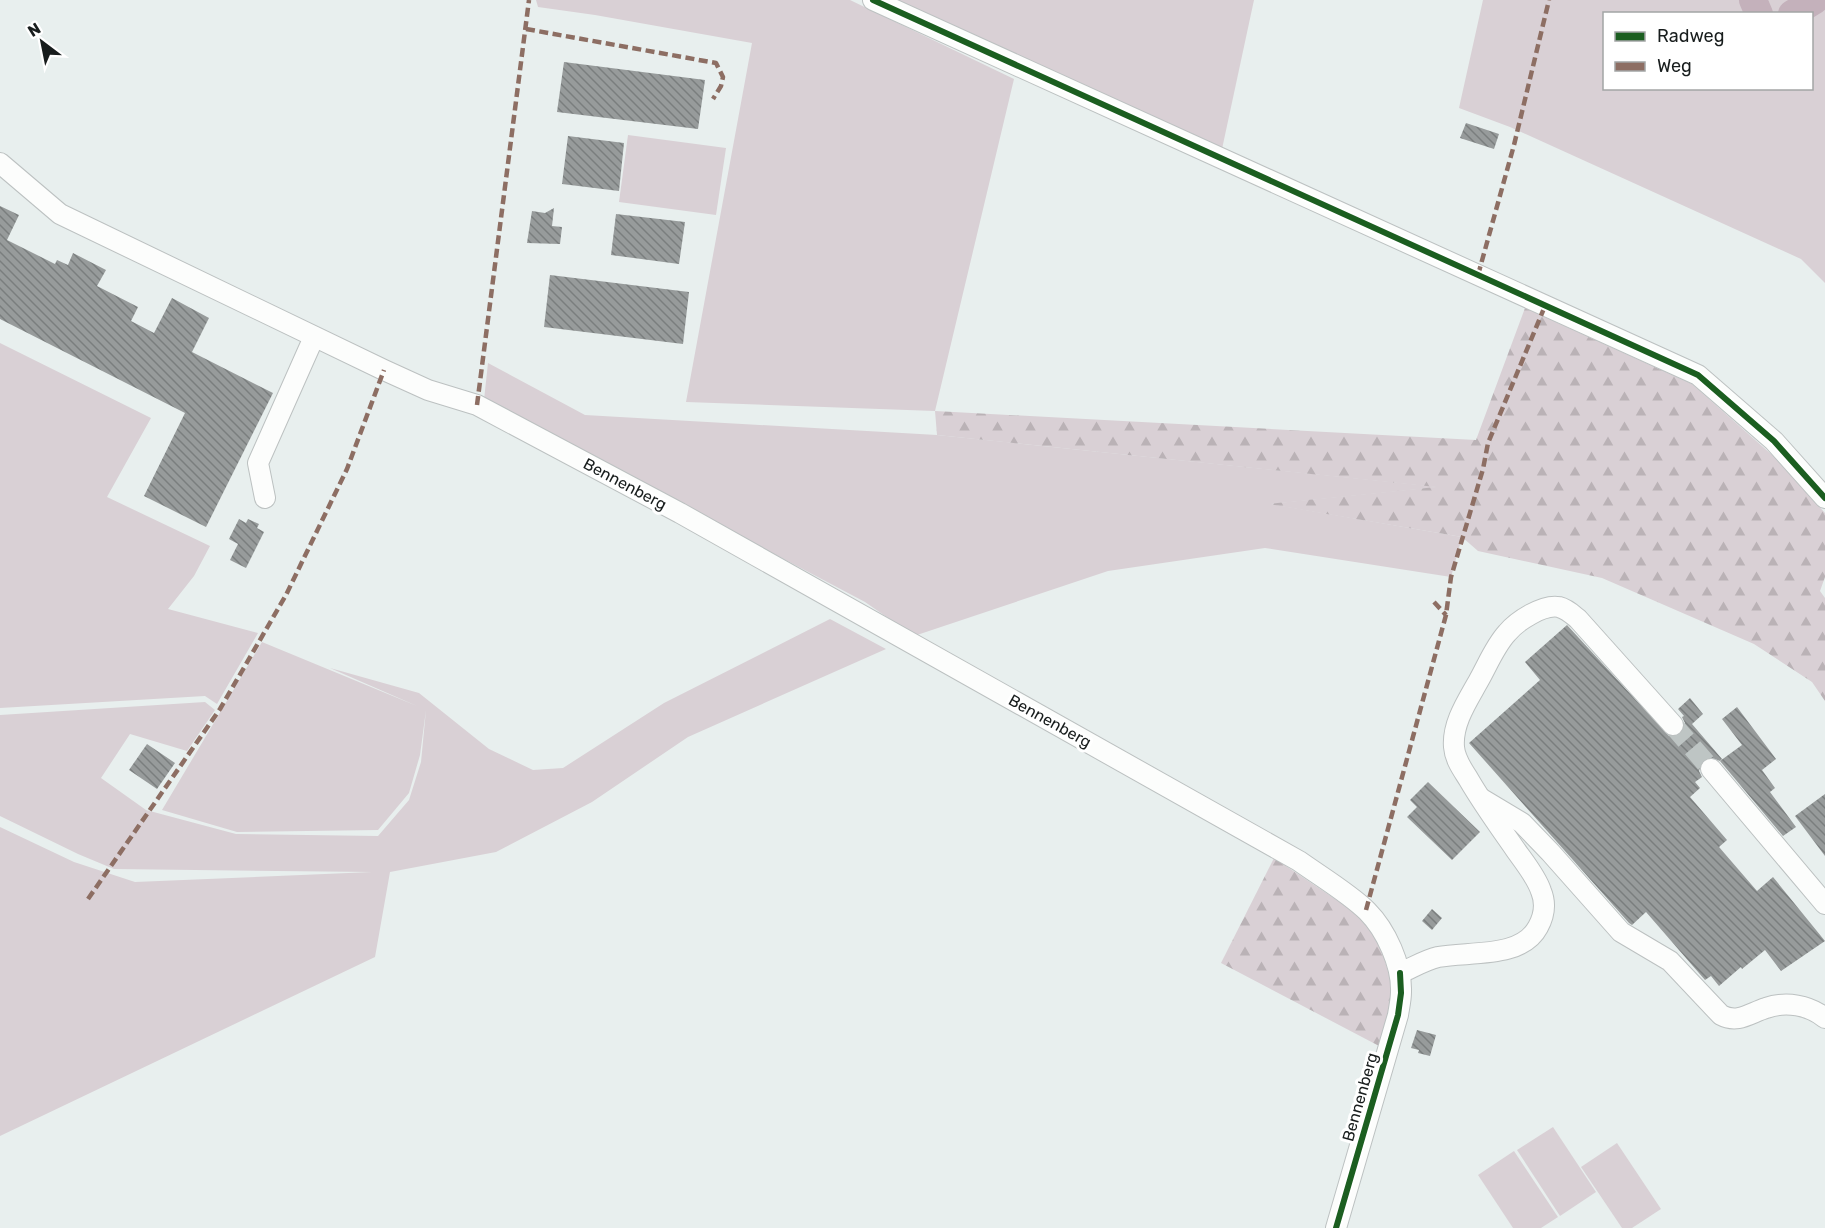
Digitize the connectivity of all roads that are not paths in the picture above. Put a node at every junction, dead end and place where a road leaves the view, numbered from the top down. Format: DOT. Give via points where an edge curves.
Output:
graph roads {
  1 [pos="873,0"];
  2 [pos="0,163"];
  3 [pos="314,337"];
  4 [pos="265,498"];
  5 [pos="1825,498"];
  6 [pos="1673,725"];
  7 [pos="1710,769"];
  8 [pos="1479,797"];
  9 [pos="1825,904"];
  10 [pos="1400,973"];
  11 [pos="1825,1018"];
  12 [pos="1336,1228"];
  1 -- 5 [label="street" via="1698,375 1774,441"];
  2 -- 3 [label="street, Bennenberg" via="60,214"];
  3 -- 4 [label="street" via="258,463"];
  3 -- 10 [label="street, Bennenberg" via="428,390 477,405 680,513 1299,861 1366,910 1387,940"];
  6 -- 8 [label="street" via="1569,611 1557,607 1536,612 1508,632 1455,730 1454,748 1459,763"];
  7 -- 9 [label="street"];
  8 -- 10 [label="street" via="1535,878 1542,892 1543,917 1531,936 1504,951 1435,958"];
  8 -- 11 [label="street" via="1522,824 1621,932 1670,961 1721,1014 1738,1018 1785,1005 1806,1008"];
  10 -- 12 [label="street, Bennenberg" via="1398,1015"];
}
